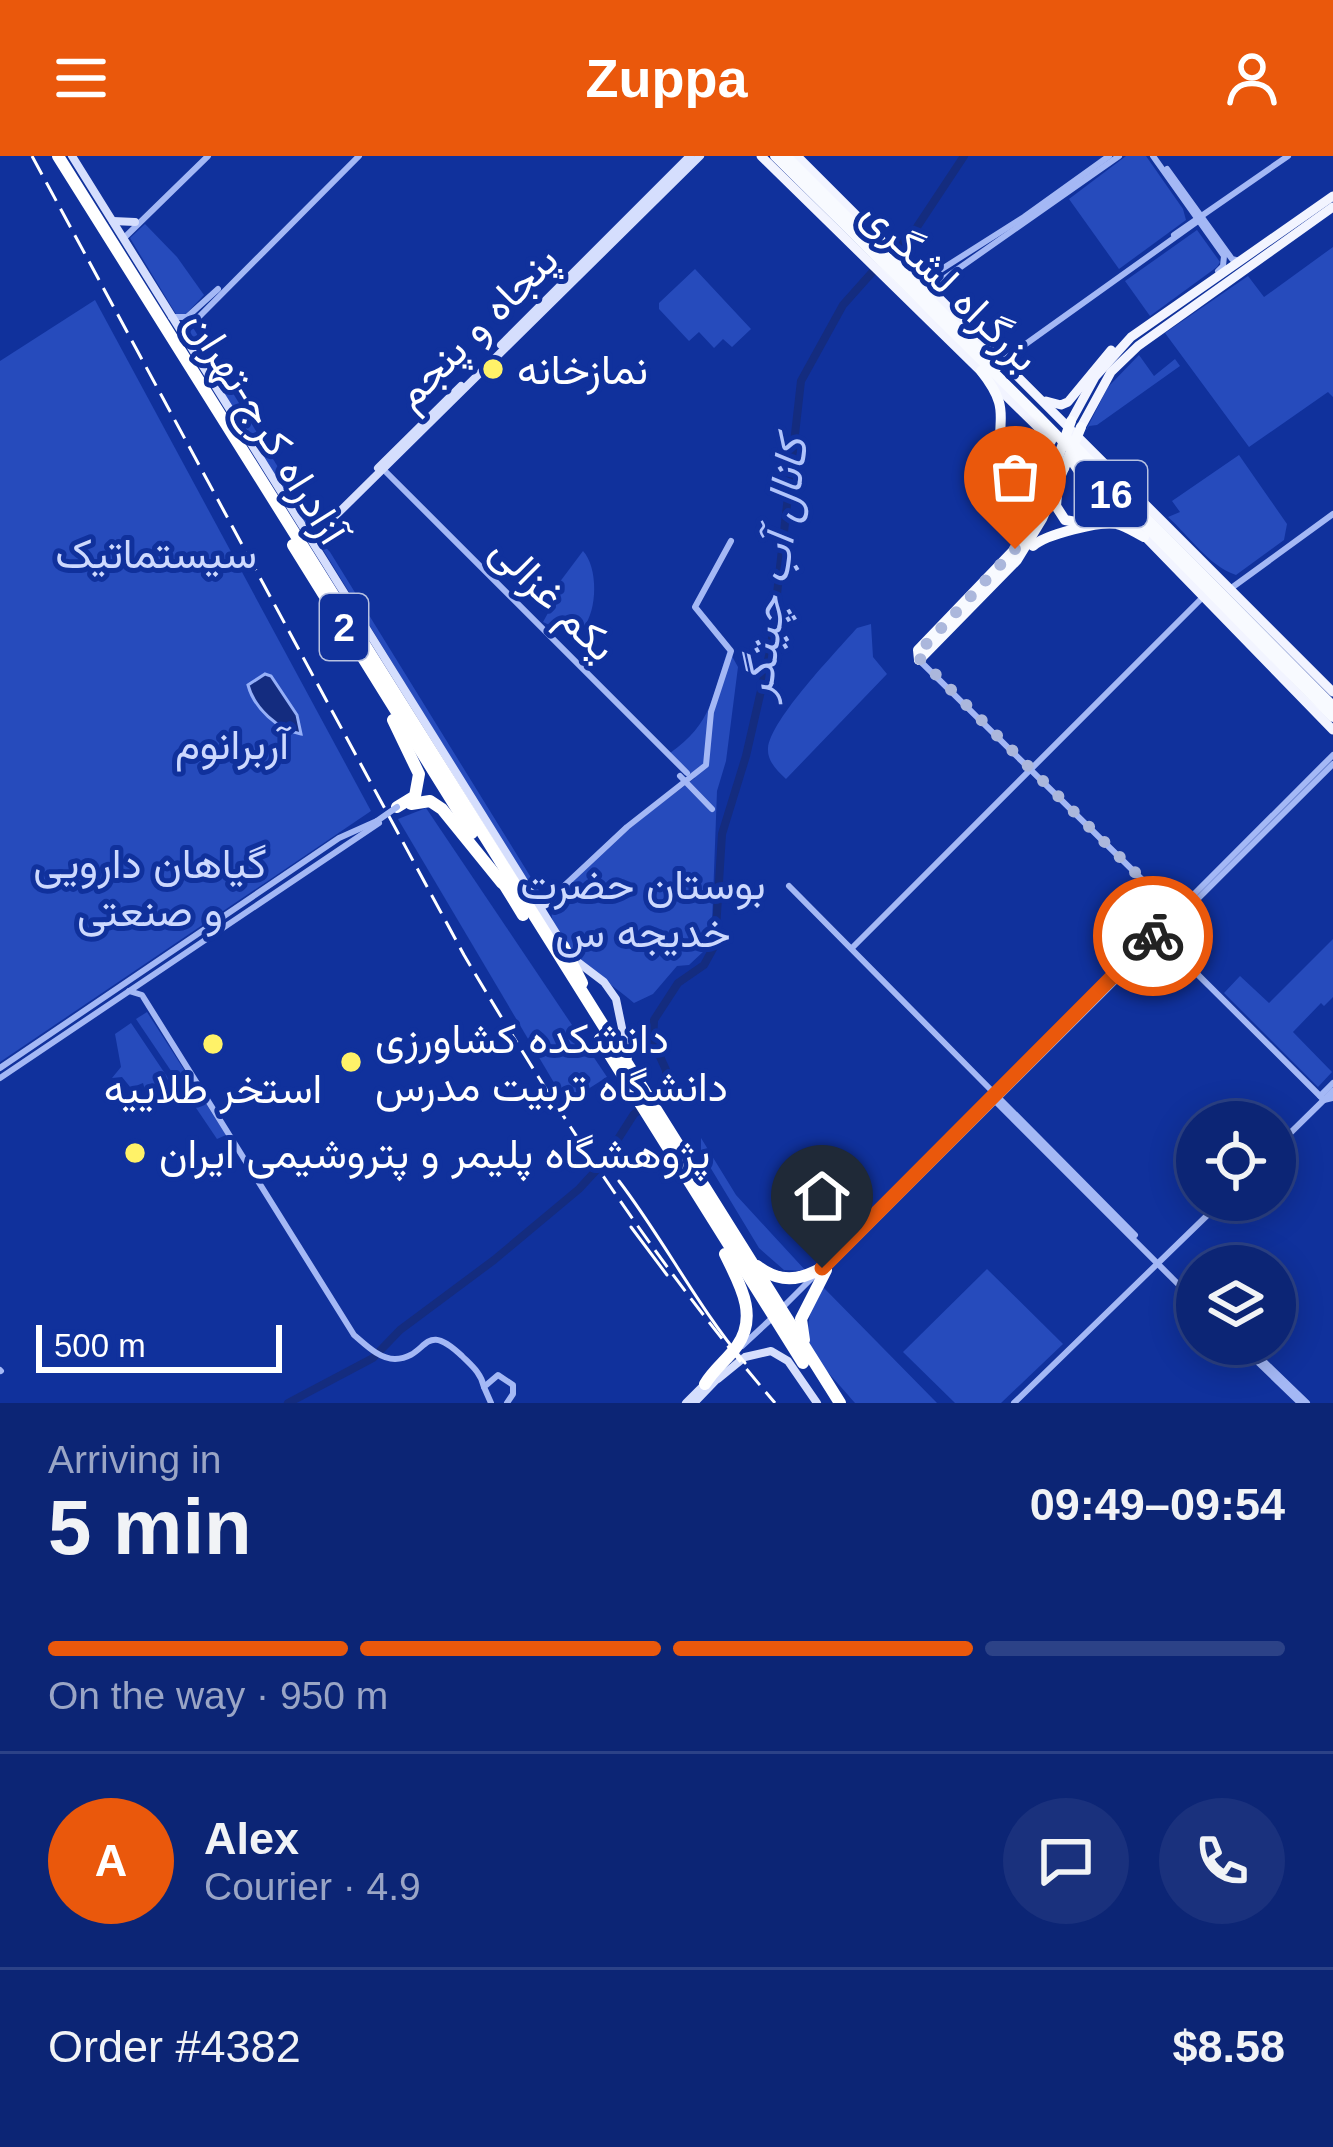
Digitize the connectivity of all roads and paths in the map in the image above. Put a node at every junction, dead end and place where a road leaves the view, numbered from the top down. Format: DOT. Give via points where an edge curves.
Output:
graph roads {
  1 [pos="60,156"];
  2 [pos="205,156"];
  3 [pos="356,156"];
  4 [pos="690,156"];
  5 [pos="700,156"];
  6 [pos="761,156"];
  7 [pos="775,156"];
  8 [pos="786,156"];
  9 [pos="797,156"];
  10 [pos="1109,156"];
  11 [pos="1119,156"];
  12 [pos="1156,156"];
  13 [pos="1288,156"];
  14 [pos="1333,196"];
  15 [pos="1333,207"];
  16 [pos="1027,219"];
  17 [pos="113,220"];
  18 [pos="1199,220"];
  19 [pos="135,222"];
  20 [pos="123,236"];
  21 [pos="601,250"];
  22 [pos="874,252"];
  23 [pos="1243,260"];
  24 [pos="891,269"];
  25 [pos="922,281"];
  26 [pos="933,293"];
  27 [pos="1189,296"];
  28 [pos="952,323"];
  29 [pos="180,325"];
  30 [pos="932,327"];
  31 [pos="1131,337"];
  32 [pos="1000,360"];
  33 [pos="981,371"];
  34 [pos="1036,395"];
  35 [pos="1073,427"];
  36 [pos="1052,441"];
  37 [pos="1063,467"];
  38 [pos="381,468"];
  39 [pos="1333,514"];
  40 [pos="301,524"];
  41 [pos="321,527"];
  42 [pos="1144,537"];
  43 [pos="731,542"];
  44 [pos="314,544"];
  45 [pos="1016,555"];
  46 [pos="1179,563"];
  47 [pos="1230,589"];
  48 [pos="1202,599"];
  49 [pos="1216,613"];
  50 [pos="1247,619"];
  51 [pos="919,660"];
  52 [pos="1305,665"];
  53 [pos="373,675"];
  54 [pos="1333,692"];
  55 [pos="1333,706"];
  56 [pos="1333,717"];
  57 [pos="1333,730"];
  58 [pos="1333,754"];
  59 [pos="1333,764"];
  60 [pos="1031,770"];
  61 [pos="684,777"];
  62 [pos="398,809"];
  63 [pos="712,809"];
  64 [pos="378,822"];
  65 [pos="339,838"];
  66 [pos="346,848"];
  67 [pos="321,850"];
  68 [pos="328,860"];
  69 [pos="505,885"];
  70 [pos="789,886"];
  71 [pos="544,903"];
  72 [pos="1166,903"];
  73 [pos="1182,911"];
  74 [pos="1171,918"];
  75 [pos="553,931"];
  76 [pos="1160,938"];
  77 [pos="563,946"];
  78 [pos="852,948"];
  79 [pos="149,978"];
  80 [pos="129,992"];
  81 [pos="142,995"];
  82 [pos="599,1022"];
  83 [pos="0,1068"];
  84 [pos="0,1078"];
  85 [pos="1328,1094"];
  86 [pos="641,1096"];
  87 [pos="996,1098"];
  88 [pos="654,1118"];
  89 [pos="1296,1127"];
  90 [pos="699,1199"];
  91 [pos="1201,1221"];
  92 [pos="740,1248"];
  93 [pos="1160,1263"];
  94 [pos="824,1269"];
  95 [pos="1176,1279"];
  96 [pos="784,1308"];
  97 [pos="771,1321"];
  98 [pos="739,1352"];
  99 [pos="730,1362"];
  100 [pos="1264,1365"];
  101 [pos="816,1368"];
  102 [pos="479,1373"];
  103 [pos="493,1376"];
  104 [pos="712,1381"];
  105 [pos="513,1394"];
  106 [pos="483,1395"];
  107 [pos="491,1403"];
  108 [pos="507,1403"];
  109 [pos="518,1403"];
  110 [pos="690,1403"];
  111 [pos="818,1403"];
  112 [pos="831,1403"];
  113 [pos="840,1403"];
  114 [pos="1014,1403"];
  115 [pos="1303,1403"];
  1 -- 17 [label="main road"];
  1 -- 53 [label="highway, 2"];
  1 -- 82 [label="highway, آزادراه کرج-تهران / 2"];
  2 -- 19 [label="street"];
  2 -- 20 [label="street"];
  3 -- 29 [label="street"];
  4 -- 21 [label="main road, پنجاه و پنجم"];
  5 -- 21 [label="main road, پنجاه و پنجم"];
  6 -- 22 [label="main road"];
  7 -- 22 [label="highway, بزرگراه لشگری / 16"];
  8 -- 22 [label="highway, بزرگراه لشگری / 16"];
  9 -- 22 [label="main road"];
  10 -- 16 [label="street"];
  11 -- 16 [label="street"];
  12 -- 18 [label="street"];
  13 -- 18 [label="street"];
  14 -- 23 [label="main road"];
  15 -- 35 [label="main road" via="1138,346"];
  16 -- 25 [label="street"];
  16 -- 26 [label="street"];
  17 -- 19 [label="main road"];
  17 -- 20 [label="main road"];
  18 -- 23 [label="street" via="1232,259"];
  18 -- 27 [label="street" via="1225,261"];
  18 -- 32 [label="street"];
  19 -- 20 [label="street"];
  20 -- 29 [label="main road"];
  21 -- 38 [label="main road, پنجاه و پنجم"];
  22 -- 24 [label="highway, بزرگراه لشگری / 16"];
  23 -- 27 [label="main road"];
  24 -- 25 [label="main road"];
  24 -- 28 [label="highway, بزرگراه لشگری / 16"];
  24 -- 30 [label="highway"];
  24 -- 46 [label="highway, بزرگراه لشگری / 16"];
  25 -- 26 [label="main road"];
  26 -- 32 [label="main road"];
  27 -- 31 [label="main road"];
  28 -- 32 [label="highway"];
  28 -- 50 [label="highway, بزرگراه لشگری / 16"];
  29 -- 40 [label="main road"];
  30 -- 33 [label="main road"];
  31 -- 34 [label="main road" via="1103,357 1068,402"];
  31 -- 35 [label="main road" via="1095,377"];
  32 -- 34 [label="main road"];
  33 -- 36 [label="main road"];
  33 -- 45 [label="highway" via="999,396 1004,455 1028,504"];
  34 -- 47 [label="main road"];
  35 -- 36 [label="highway, bridge" via="1042,470 1020,471 1010,456 1013,441 1026,433"];
  35 -- 37 [label="highway, bridge"];
  36 -- 37 [label="main road"];
  37 -- 37 [label="highway" via="1096,497 1095,511 1081,523 1065,520 1057,506"];
  37 -- 42 [label="main road"];
  37 -- 45 [label="highway"];
  38 -- 41 [label="main road, پنجاه و پنجم"];
  38 -- 61 [label="street, یکم غزالی"];
  39 -- 47 [label="street"];
  40 -- 41 [label="main road"];
  40 -- 44 [label="main road"];
  41 -- 44 [label="main road"];
  42 -- 45 [label="highway" via="1104,523 1050,534"];
  42 -- 48 [label="main road"];
  43 -- 61 [label="street" via="695,607 730,651 706,765"];
  44 -- 71 [label="main road"];
  45 -- 51 [label="highway"];
  46 -- 49 [label="highway"];
  46 -- 56 [label="highway, بزرگراه لشگری / 16"];
  47 -- 52 [label="main road"];
  48 -- 49 [label="main road"];
  48 -- 60 [label="street"];
  49 -- 57 [label="main road"];
  50 -- 52 [label="highway"];
  50 -- 55 [label="highway, بزرگراه لشگری / 16"];
  51 -- 60 [label="street"];
  52 -- 54 [label="main road"];
  53 -- 62 [label="highway" via="419,774 415,796"];
  53 -- 69 [label="highway, 2"];
  58 -- 73 [label="street"];
  59 -- 73 [label="street"];
  60 -- 72 [label="street"];
  60 -- 78 [label="street"];
  61 -- 63 [label="street, یکم غزالی"];
  61 -- 71 [label="street"];
  62 -- 64 [label="street, bridge"];
  62 -- 69 [label="highway" via="415,801 436,805"];
  64 -- 65 [label="street"];
  64 -- 66 [label="street"];
  65 -- 66 [label="street"];
  65 -- 67 [label="street"];
  66 -- 68 [label="street"];
  67 -- 68 [label="street"];
  67 -- 83 [label="street"];
  68 -- 79 [label="street"];
  69 -- 86 [label="highway, 2"];
  70 -- 78 [label="street"];
  71 -- 75 [label="main road"];
  71 -- 75 [label="street"];
  72 -- 73 [label="street"];
  72 -- 74 [label="street"];
  73 -- 74 [label="street"];
  73 -- 76 [label="street"];
  74 -- 87 [label="street"];
  75 -- 77 [label="main road"];
  76 -- 85 [label="street"];
  76 -- 87 [label="street"];
  77 -- 82 [label="highway"];
  77 -- 86 [label="main road" via="616,998"];
  78 -- 87 [label="street"];
  79 -- 80 [label="street"];
  79 -- 81 [label="street"];
  80 -- 81 [label="street"];
  80 -- 84 [label="street"];
  81 -- 102 [label="street" via="347,1325 384,1356 404,1357 439,1339"];
  82 -- 86 [label="highway, آزادراه کرج-تهران / 2"];
  85 -- 89 [label="street"];
  86 -- 88 [label="highway, 2"];
  87 -- 93 [label="street"];
  87 -- 94 [label="street"];
  88 -- 90 [label="highway, 2"];
  88 -- 92 [label="highway, 2"];
  90 -- 104 [label="highway" via="748,1314"];
  90 -- 112 [label="highway, 2"];
  91 -- 93 [label="street"];
  92 -- 94 [label="highway" via="779,1278"];
  92 -- 101 [label="highway, 2"];
  93 -- 95 [label="street"];
  93 -- 114 [label="street"];
  94 -- 96 [label="street"];
  94 -- 101 [label="highway" via="800,1324"];
  97 -- 98 [label="street"];
  99 -- 104 [label="main road"];
  100 -- 115 [label="street"];
  101 -- 113 [label="highway, 2"];
  102 -- 103 [label="street"];
  102 -- 106 [label="street"];
  103 -- 105 [label="street" via="507,1378"];
  103 -- 106 [label="street"];
  104 -- 110 [label="main road"];
  104 -- 111 [label="main road" via="745,1357 771,1351"];
  105 -- 108 [label="street"];
  105 -- 109 [label="street"];
  106 -- 107 [label="street"];
}
